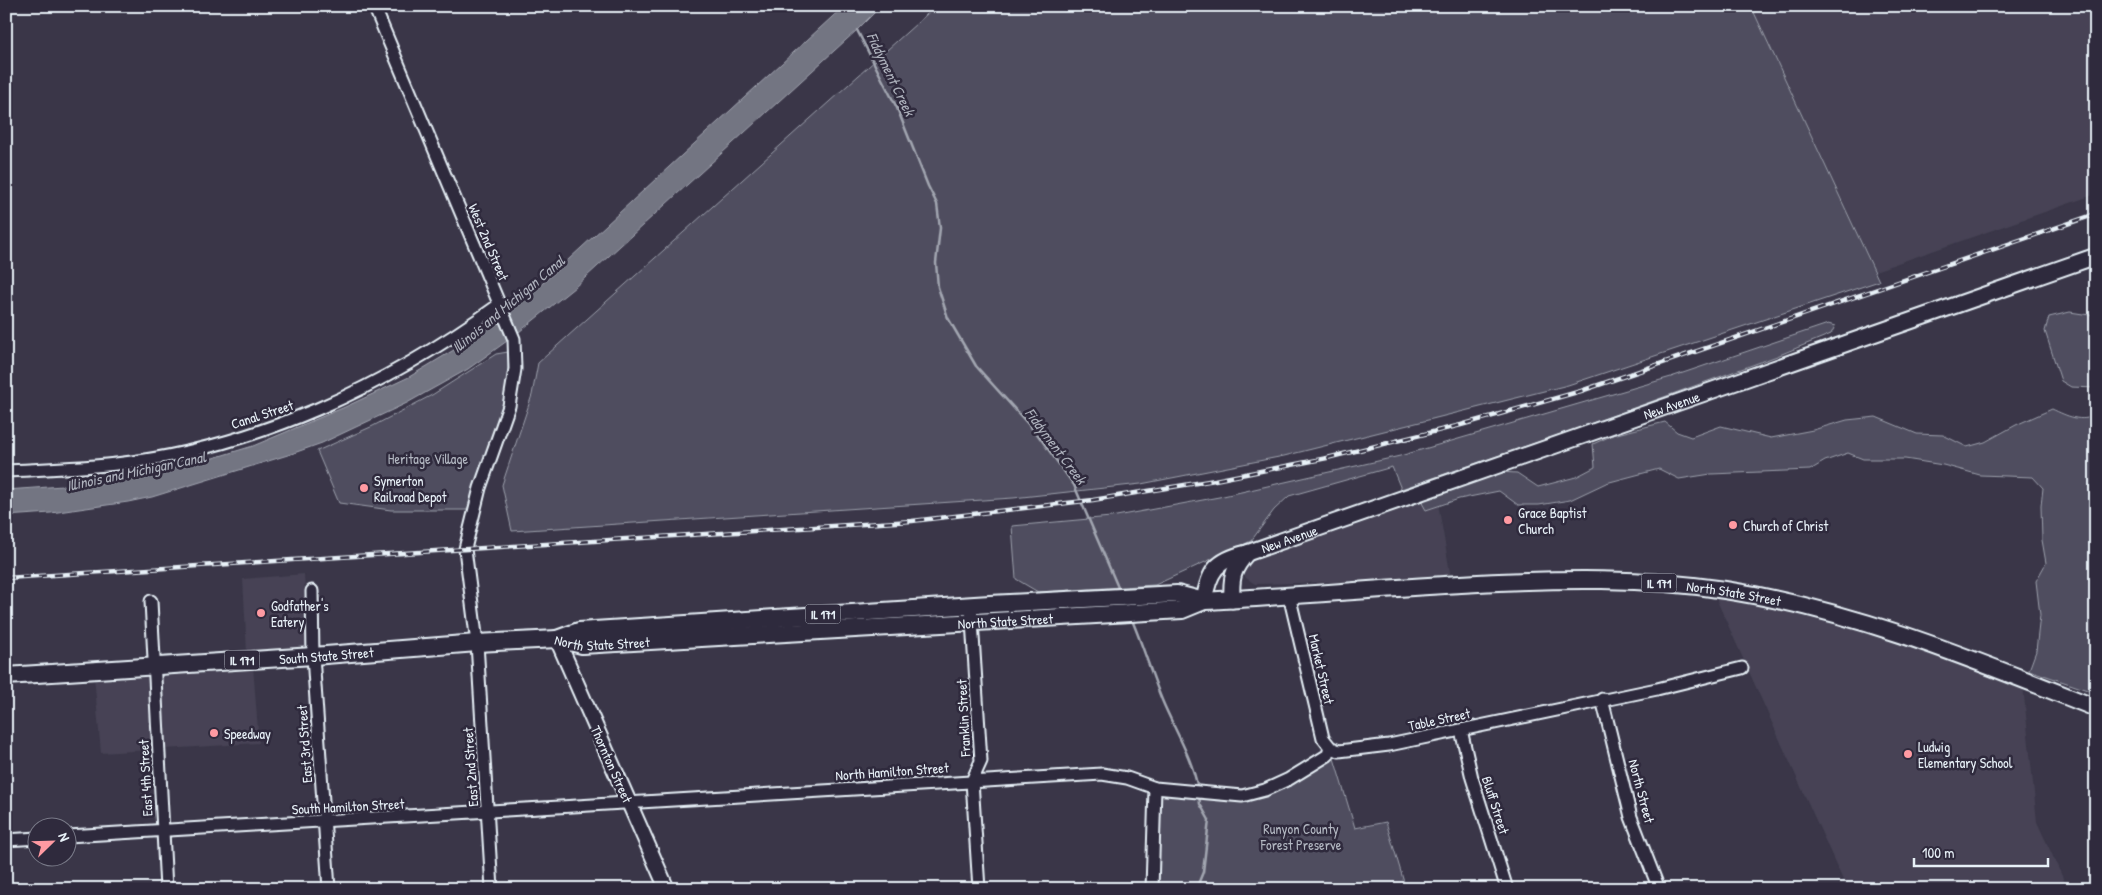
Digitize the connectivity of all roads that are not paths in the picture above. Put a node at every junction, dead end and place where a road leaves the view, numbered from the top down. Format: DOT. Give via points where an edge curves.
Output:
graph roads {
  1 [pos="374,6"];
  2 [pos="2096,256"];
  3 [pos="500,304"];
  4 [pos="6,471"];
  5 [pos="1247,553"];
  6 [pos="312,592"];
  7 [pos="1289,595"];
  8 [pos="1232,600"];
  9 [pos="150,601"];
  10 [pos="1204,601"];
  11 [pos="971,605"];
  12 [pos="973,623"];
  13 [pos="557,639"];
  14 [pos="477,643"];
  15 [pos="313,656"];
  16 [pos="154,666"];
  17 [pos="1742,668"];
  18 [pos="6,676"];
  19 [pos="1602,699"];
  20 [pos="2096,708"];
  21 [pos="1461,730"];
  22 [pos="1330,747"];
  23 [pos="972,781"];
  24 [pos="1155,788"];
  25 [pos="630,802"];
  26 [pos="488,813"];
  27 [pos="324,822"];
  28 [pos="162,831"];
  29 [pos="78,835"];
  30 [pos="28,839"];
  31 [pos="6,840"];
  32 [pos="166,889"];
  33 [pos="329,889"];
  34 [pos="492,889"];
  35 [pos="667,889"];
  36 [pos="979,889"];
  37 [pos="1152,889"];
  38 [pos="1507,889"];
  39 [pos="1659,889"];
  1 -- 3 [label="street, West 2nd Street"];
  2 -- 5 [label="main road, New Avenue"];
  3 -- 4 [label="street, Canal Street" via="445,342 361,389 311,413 262,430 166,456 116,464"];
  3 -- 14 [label="street, West 2nd Street" via="514,340 514,369 509,406 480,488 465,550"];
  5 -- 8 [label="main road, New Avenue" via="1236,565 1231,580"];
  5 -- 10 [label="main road, New Avenue" via="1230,557 1216,566 1207,580"];
  6 -- 15 [label="street, East 3rd Street"];
  7 -- 8 [label="main road, North State Street / IL 171"];
  7 -- 20 [label="main road, North State Street / IL 171" via="1575,579 1724,590 1789,602 1879,626"];
  7 -- 22 [label="street, Market Street" via="1323,738"];
  8 -- 10 [label="main road, North State Street / IL 171"];
  9 -- 16 [label="street, East 4th Street"];
  10 -- 11 [label="main road, North State Street / IL 171" via="1177,594 1156,594"];
  10 -- 12 [label="main road, North State Street / IL 171" via="1182,610"];
  11 -- 12 [label="street, Franklin Street"];
  11 -- 13 [label="main road, North State Street / IL 171" via="579,631"];
  12 -- 13 [label="main road, North State Street / IL 171" via="582,645"];
  12 -- 23 [label="street, Franklin Street" via="981,761"];
  13 -- 14 [label="main road, South State Street / IL 171"];
  13 -- 25 [label="street, Thornton Street"];
  14 -- 15 [label="main road, South State Street / IL 171"];
  14 -- 26 [label="street, East 2nd Street"];
  15 -- 16 [label="main road, South State Street / IL 171"];
  15 -- 27 [label="street, East 3rd Street"];
  16 -- 18 [label="main road, South State Street / IL 171"];
  16 -- 28 [label="street, East 4th Street"];
  17 -- 19 [label="street, Table Street"];
  19 -- 21 [label="street, Table Street"];
  19 -- 39 [label="street, North Street" via="1631,816"];
  21 -- 22 [label="street, Table Street" via="1389,745 1339,751"];
  21 -- 38 [label="street, Bluff Street" via="1472,778"];
  22 -- 24 [label="street" via="1328,755 1319,762 1265,790 1242,796"];
  23 -- 24 [label="street, North Hamilton Street" via="1102,774 1127,778"];
  23 -- 25 [label="street, North Hamilton Street"];
  23 -- 36 [label="street, Franklin Street"];
  24 -- 37 [label="street"];
  25 -- 26 [label="street, South Hamilton Street"];
  25 -- 35 [label="street, Thornton Street"];
  26 -- 27 [label="street, South Hamilton Street"];
  26 -- 34 [label="street, East 2nd Street"];
  27 -- 28 [label="street, South Hamilton Street"];
  27 -- 33 [label="street, East 3rd Street"];
  28 -- 29 [label="street, South Hamilton Street"];
  28 -- 32 [label="street, East 4th Street"];
  30 -- 31 [label="street"];
}
